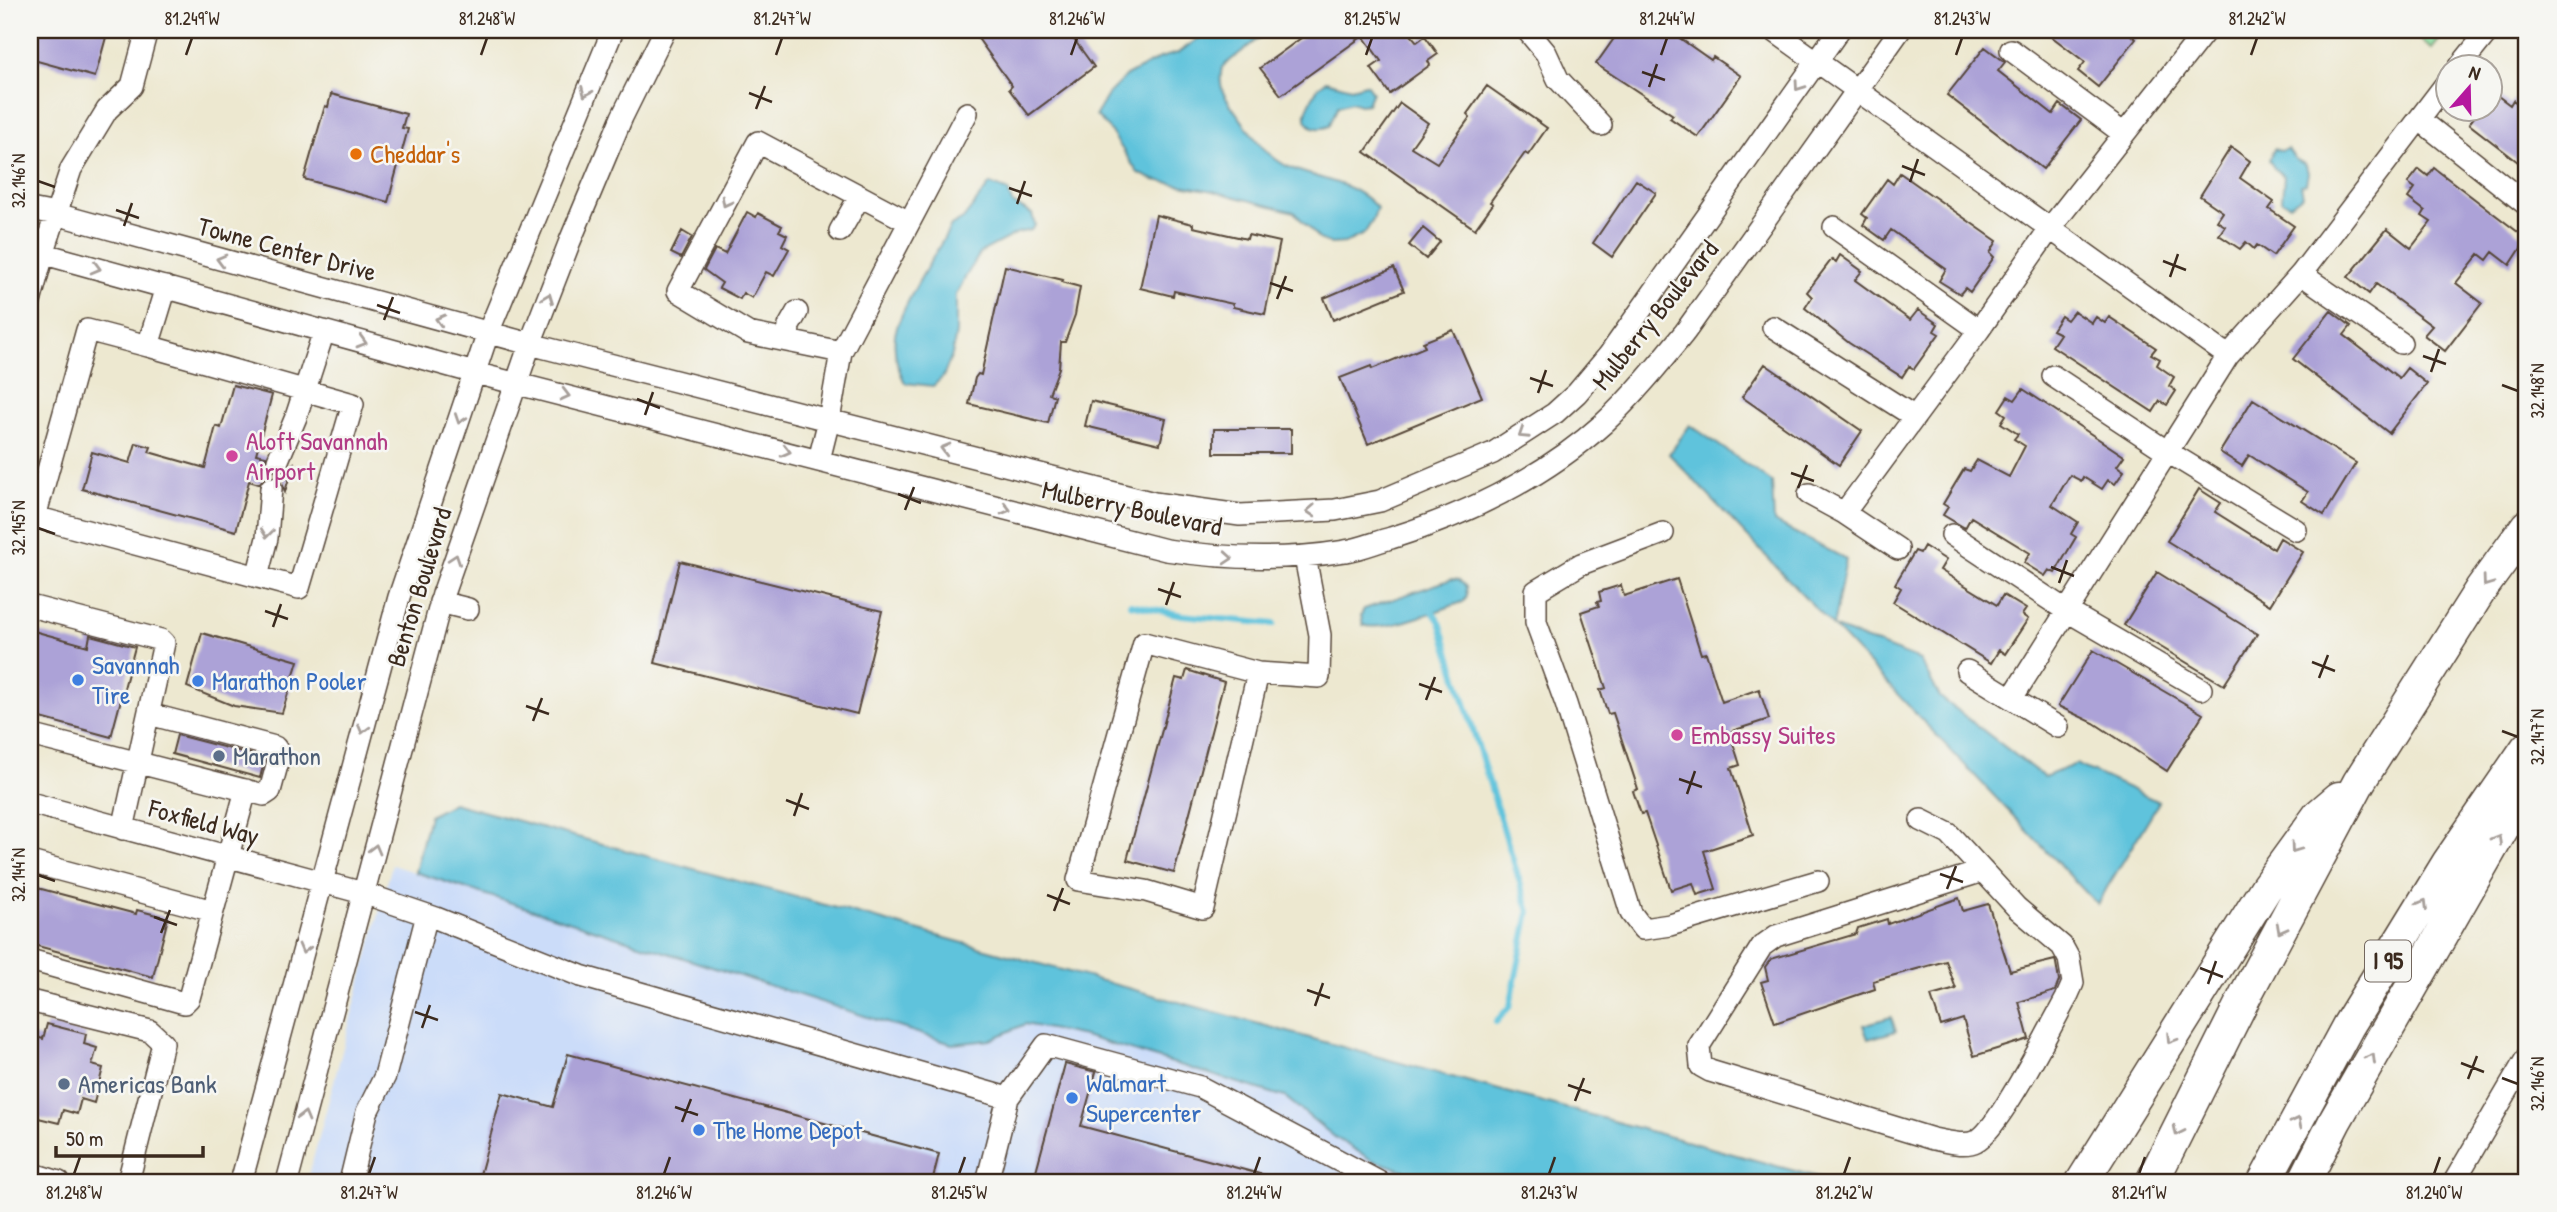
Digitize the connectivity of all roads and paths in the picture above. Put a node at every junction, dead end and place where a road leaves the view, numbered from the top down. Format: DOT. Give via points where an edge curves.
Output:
graph roads {
  1 [pos="147,30"];
  2 [pos="613,30"];
  3 [pos="665,30"];
  4 [pos="1527,30"];
  5 [pos="1773,30"];
  6 [pos="1839,30"];
  7 [pos="1900,30"];
  8 [pos="2206,30"];
  9 [pos="2489,30"];
  10 [pos="2011,50"];
  11 [pos="2471,52"];
  12 [pos="1817,60"];
  13 [pos="1857,90"];
  14 [pos="2434,100"];
  15 [pos="967,113"];
  16 [pos="2419,120"];
  17 [pos="1601,125"];
  18 [pos="2124,134"];
  19 [pos="860,196"];
  20 [pos="2527,205"];
  21 [pos="30,209"];
  22 [pos="56,214"];
  23 [pos="909,222"];
  24 [pos="1834,227"];
  25 [pos="2051,227"];
  26 [pos="840,230"];
  27 [pos="36,252"];
  28 [pos="2301,274"];
  29 [pos="166,287"];
  30 [pos="30,302"];
  31 [pos="796,312"];
  32 [pos="1773,327"];
  33 [pos="1979,330"];
  34 [pos="324,331"];
  35 [pos="488,333"];
  36 [pos="788,341"];
  37 [pos="2400,343"];
  38 [pos="530,344"];
  39 [pos="148,346"];
  40 [pos="841,352"];
  41 [pos="2228,356"];
  42 [pos="475,373"];
  43 [pos="2053,376"];
  44 [pos="516,383"];
  45 [pos="304,390"];
  46 [pos="1555,413"];
  47 [pos="1915,417"];
  48 [pos="829,420"];
  49 [pos="1580,442"];
  50 [pos="2168,452"];
  51 [pos="278,460"];
  52 [pos="819,460"];
  53 [pos="271,488"];
  54 [pos="1809,494"];
  55 [pos="1844,513"];
  56 [pos="33,517"];
  57 [pos="2527,526"];
  58 [pos="2296,530"];
  59 [pos="1663,533"];
  60 [pos="1952,535"];
  61 [pos="1898,549"];
  62 [pos="1305,557"];
  63 [pos="257,577"];
  64 [pos="440,602"];
  65 [pos="30,606"];
  66 [pos="468,609"];
  67 [pos="2067,611"];
  68 [pos="1968,671"];
  69 [pos="1258,673"];
  70 [pos="2201,689"];
  71 [pos="2012,698"];
  72 [pos="149,714"];
  73 [pos="2058,727"];
  74 [pos="30,735"];
  75 [pos="2527,748"];
  76 [pos="138,762"];
  77 [pos="2527,775"];
  78 [pos="2359,782"];
  79 [pos="246,790"];
  80 [pos="30,803"];
  81 [pos="1921,820"];
  82 [pos="123,829"];
  83 [pos="229,858"];
  84 [pos="30,862"];
  85 [pos="1983,871"];
  86 [pos="1818,881"];
  87 [pos="322,883"];
  88 [pos="363,893"];
  89 [pos="213,911"];
  90 [pos="427,915"];
  91 [pos="30,960"];
  92 [pos="30,1001"];
  93 [pos="2527,1057"];
  94 [pos="1008,1098"];
  95 [pos="128,1182"];
  96 [pos="241,1182"];
  97 [pos="287,1182"];
  98 [pos="350,1182"];
  99 [pos="987,1182"];
  100 [pos="1379,1182"];
  101 [pos="2082,1182"];
  102 [pos="2152,1182"];
  103 [pos="2264,1182"];
  104 [pos="2304,1182"];
  105 [pos="2454,1182"];
  1 -- 22 [label="street" via="132,86 107,110 71,169"];
  2 -- 35 [label="street, Benton Boulevard, one-way"];
  38 -- 3 [label="street, Benton Boulevard, one-way" via="622,117"];
  4 -- 17 [label="street" via="1546,53 1558,79"];
  5 -- 12 [label="street"];
  6 -- 12 [label="street, Mulberry Boulevard"];
  7 -- 13 [label="street, Mulberry Boulevard"];
  8 -- 18 [label="street"];
  9 -- 11 [label="street"];
  10 -- 18 [label="street"];
  12 -- 13 [label="street"];
  12 -- 46 [label="street, Mulberry Boulevard, one-way" via="1609,355"];
  13 -- 25 [label="street"];
  13 -- 49 [label="street, Mulberry Boulevard" via="1685,332 1652,373"];
  14 -- 16 [label="street"];
  15 -- 23 [label="street"];
  16 -- 20 [label="street"];
  16 -- 28 [label="street"];
  18 -- 25 [label="street"];
  19 -- 23 [label="street"];
  19 -- 26 [label="street"];
  19 -- 36 [label="street, one-way" via="758,142 677,291 748,333"];
  21 -- 22 [label="street, Towne Center Drive"];
  22 -- 27 [label="street"];
  35 -- 22 [label="street, Towne Center Drive, one-way"];
  23 -- 40 [label="street"];
  24 -- 33 [label="street"];
  25 -- 33 [label="street"];
  25 -- 41 [label="street"];
  27 -- 29 [label="street, one-way"];
  27 -- 30 [label="street"];
  28 -- 37 [label="street"];
  28 -- 41 [label="street"];
  29 -- 34 [label="street"];
  29 -- 39 [label="street"];
  31 -- 36 [label="street"];
  32 -- 47 [label="street"];
  33 -- 47 [label="street"];
  34 -- 42 [label="street, one-way"];
  34 -- 45 [label="street"];
  35 -- 38 [label="street, Towne Center Drive"];
  35 -- 42 [label="street, Benton Boulevard"];
  36 -- 40 [label="street"];
  38 -- 44 [label="street, Benton Boulevard"];
  38 -- 48 [label="street, Mulberry Boulevard"];
  39 -- 45 [label="street"];
  39 -- 56 [label="street" via="87,330"];
  40 -- 48 [label="street"];
  41 -- 50 [label="street"];
  42 -- 44 [label="street, Mulberry Boulevard"];
  42 -- 87 [label="street, Benton Boulevard, one-way" via="399,597"];
  43 -- 50 [label="street"];
  44 -- 52 [label="street, Mulberry Boulevard, one-way"];
  64 -- 44 [label="street, Benton Boulevard, one-way"];
  45 -- 51 [label="street"];
  45 -- 63 [label="street" via="353,404 299,588"];
  46 -- 48 [label="street, Mulberry Boulevard, one-way" via="1493,453 1380,501 1335,510 1240,515 1154,503"];
  46 -- 49 [label="street"];
  47 -- 55 [label="street"];
  48 -- 52 [label="street"];
  49 -- 62 [label="street, Mulberry Boulevard" via="1517,486 1427,526 1349,551"];
  50 -- 58 [label="street"];
  50 -- 67 [label="street"];
  52 -- 62 [label="street, Mulberry Boulevard, one-way" via="1166,550 1236,559"];
  53 -- 63 [label="street, one-way" via="267,538"];
  54 -- 55 [label="street"];
  55 -- 61 [label="street"];
  56 -- 63 [label="street"];
  57 -- 78 [label="highway, one-way" via="2481,589"];
  59 -- 86 [label="street" via="1581,564 1536,591 1536,622 1631,913 1643,929 1670,925"];
  60 -- 67 [label="street"];
  62 -- 69 [label="street" via="1320,635 1319,677"];
  64 -- 66 [label="street"];
  88 -- 64 [label="street, Benton Boulevard, one-way"];
  65 -- 72 [label="street" via="161,640 165,648"];
  67 -- 70 [label="street"];
  67 -- 71 [label="street"];
  68 -- 71 [label="street"];
  69 -- 69 [label="street" via="1144,643 1079,880 1146,891 1203,908"];
  71 -- 73 [label="street"];
  72 -- 76 [label="street"];
  72 -- 79 [label="street" via="275,747 280,754 270,791 264,795"];
  74 -- 76 [label="street"];
  103 -- 75 [label="highway, I 95, one-way" via="2348,1026 2448,863"];
  76 -- 79 [label="street"];
  76 -- 82 [label="street"];
  104 -- 77 [label="highway, one-way" via="2513,810"];
  78 -- 101 [label="highway, one-way" via="2319,815 2266,888"];
  78 -- 102 [label="highway, one-way"];
  79 -- 83 [label="street"];
  80 -- 82 [label="street, Foxfield Way"];
  81 -- 85 [label="street" via="1949,834"];
  82 -- 83 [label="street, Foxfield Way"];
  83 -- 87 [label="street, Foxfield Way"];
  83 -- 89 [label="street"];
  84 -- 89 [label="street"];
  85 -- 85 [label="street" via="2062,946 2073,983 1997,1121 1978,1141 1933,1139 1701,1066 1699,1046 1762,946 1776,936"];
  87 -- 88 [label="street, Foxfield Way"];
  87 -- 96 [label="street, Benton Boulevard, one-way"];
  88 -- 90 [label="street, Foxfield Way"];
  97 -- 88 [label="street, Benton Boulevard, one-way"];
  89 -- 91 [label="street" via="184,1003"];
  90 -- 94 [label="street, Foxfield Way" via="581,976"];
  90 -- 98 [label="street" via="385,1076 367,1112"];
  92 -- 95 [label="street" via="150,1031 163,1044"];
  93 -- 105 [label="street"];
  94 -- 99 [label="street"];
  94 -- 100 [label="street" via="1045,1045 1200,1087"];
}
